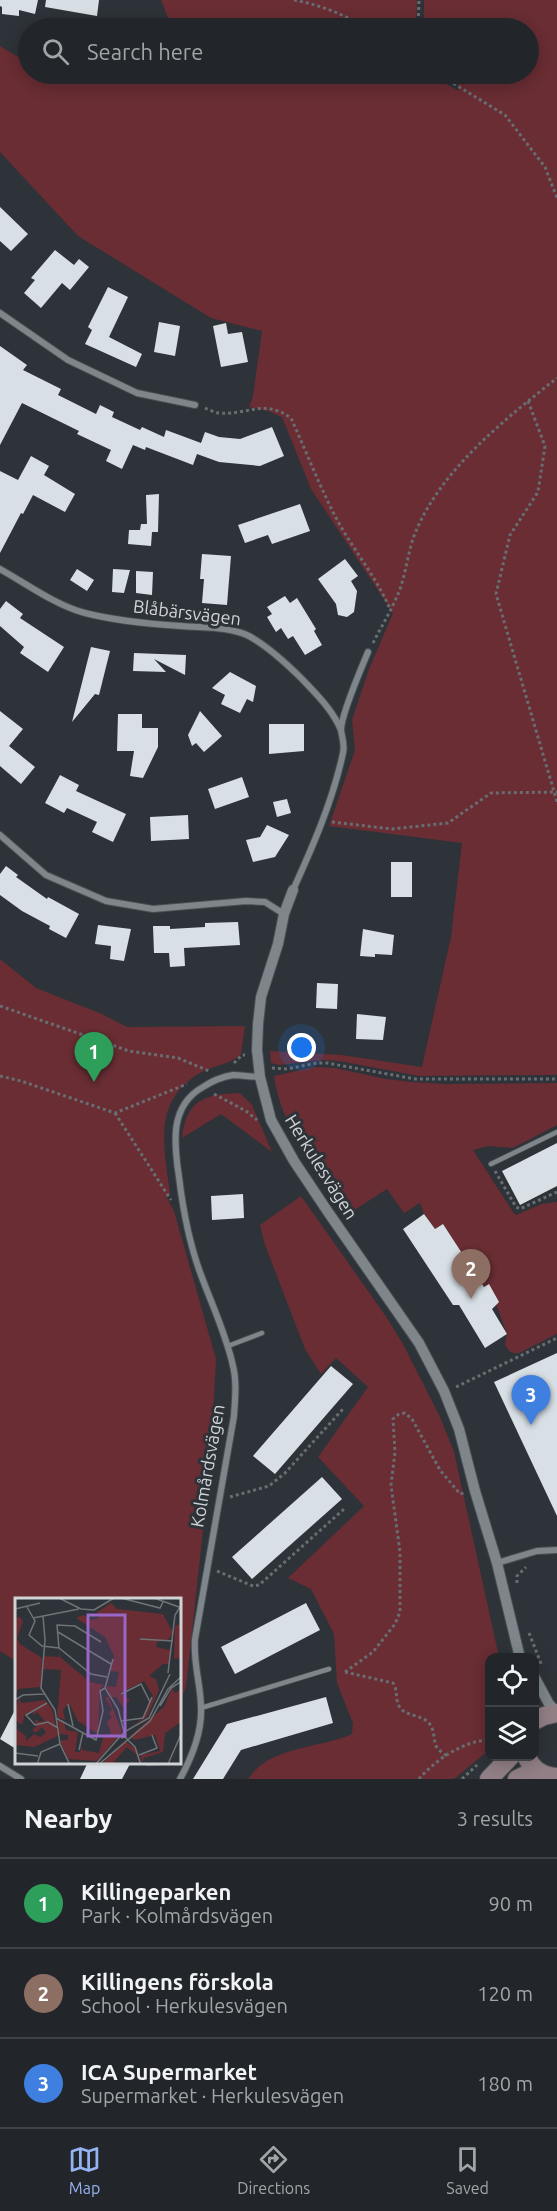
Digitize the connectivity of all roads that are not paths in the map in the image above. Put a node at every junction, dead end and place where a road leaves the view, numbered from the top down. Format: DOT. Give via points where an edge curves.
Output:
graph roads {
  1 [pos="0,313"];
  2 [pos="195,405"];
  3 [pos="0,569"];
  4 [pos="368,652"];
  5 [pos="341,730"];
  6 [pos="0,835"];
  7 [pos="293,890"];
  8 [pos="284,914"];
  9 [pos="260,1077"];
  10 [pos="557,1132"];
  11 [pos="491,1164"];
  12 [pos="262,1333"];
  13 [pos="228,1346"];
  14 [pos="557,1550"];
  15 [pos="497,1563"];
  16 [pos="520,1653"];
  17 [pos="329,1669"];
  18 [pos="539,1674"];
  19 [pos="201,1708"];
  20 [pos="557,1713"];
  21 [pos="539,1718"];
  22 [pos="506,1761"];
  23 [pos="529,1761"];
  24 [pos="0,1766"];
  25 [pos="548,1776"];
  26 [pos="21,1779"];
  27 [pos="180,1779"];
  28 [pos="489,1779"];
  29 [pos="517,1779"];
  1 -- 2 [label="street" via="68,360 137,393"];
  3 -- 5 [label="street, Blåbärsvägen" via="82,612 248,636 292,669 321,699"];
  4 -- 5 [label="street, Herkulesvägen"];
  5 -- 7 [label="street, Herkulesvägen" via="343,754 322,821"];
  6 -- 8 [label="street" via="46,875 106,901 153,909 246,901 265,903"];
  7 -- 8 [label="street, Herkulesvägen"];
  8 -- 9 [label="street, Herkulesvägen" via="261,997"];
  9 -- 13 [label="street, Kolmårdsvägen" via="225,1076 200,1088 187,1099 176,1124 176,1158 185,1218 200,1274"];
  9 -- 15 [label="street, Herkulesvägen" via="271,1120 281,1140 419,1343 444,1390"];
  10 -- 11 [label="lane"];
  12 -- 13 [label="lane"];
  13 -- 19 [label="street, Kolmårdsvägen" via="235,1379 234,1416 194,1655"];
  14 -- 15 [label="street" via="537,1551"];
  15 -- 16 [label="street, Herkulesvägen"];
  17 -- 19 [label="lane"];
  18 -- 20 [label="street" via="549,1704"];
  19 -- 27 [label="street, Kolmårdsvägen" via="193,1755"];
  20 -- 21 [label="main road"];
  22 -- 28 [label="main road"];
  23 -- 25 [label="main road"];
  24 -- 26 [label="street"];
  25 -- 29 [label="main road" via="525,1775"];
}
